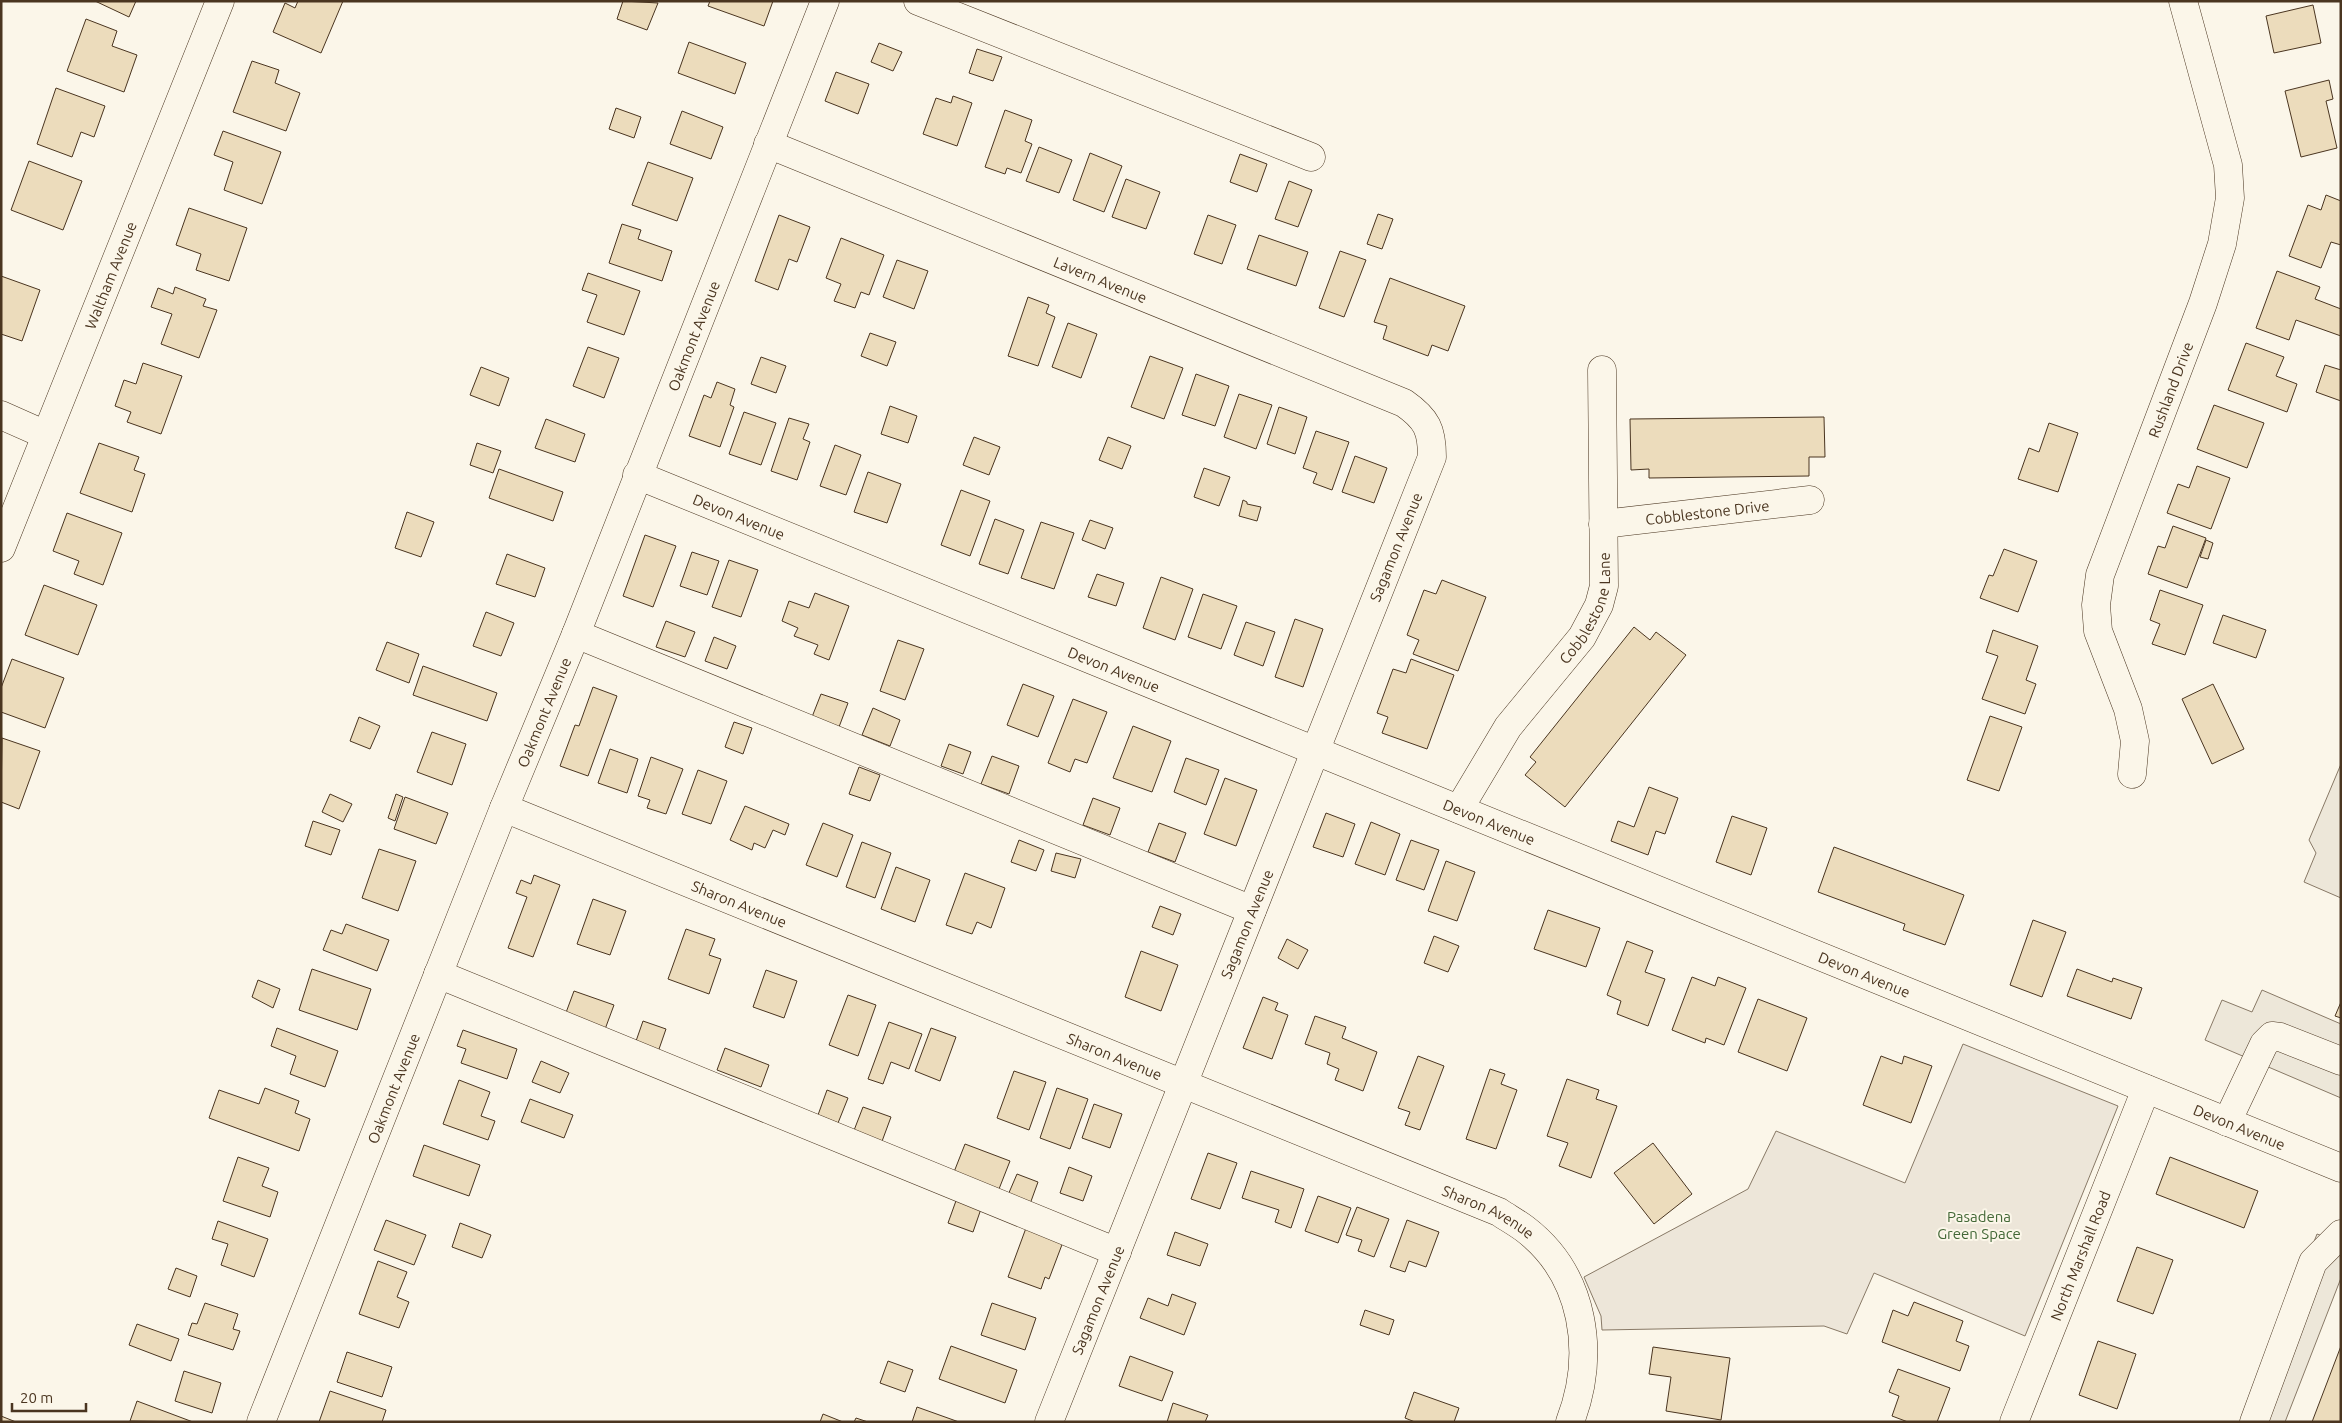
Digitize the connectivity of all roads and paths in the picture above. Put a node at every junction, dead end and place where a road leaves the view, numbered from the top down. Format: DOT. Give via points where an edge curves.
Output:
graph roads {
  1 [pos="220,1"];
  2 [pos="825,1"];
  3 [pos="918,1"];
  4 [pos="2183,1"];
  5 [pos="768,144"];
  6 [pos="1311,156"];
  7 [pos="1602,370"];
  8 [pos="1,415"];
  9 [pos="1426,424"];
  10 [pos="46,435"];
  11 [pos="637,476"];
  12 [pos="1810,500"];
  13 [pos="1603,524"];
  14 [pos="1,548"];
  15 [pos="576,634"];
  16 [pos="1315,751"];
  17 [pos="2132,774"];
  18 [pos="504,808"];
  19 [pos="1459,810"];
  20 [pos="1252,910"];
  21 [pos="438,974"];
  22 [pos="2341,1060"];
  23 [pos="1184,1084"];
  24 [pos="2146,1089"];
  25 [pos="2227,1122"];
  26 [pos="2341,1168"];
  27 [pos="2341,1234"];
  28 [pos="1117,1252"];
  29 [pos="261,1422"];
  30 [pos="1049,1422"];
  31 [pos="1570,1422"];
  32 [pos="2014,1422"];
  33 [pos="2254,1422"];
  1 -- 10 [label="street, Waltham Avenue"];
  2 -- 5 [label="street, Oakmont Avenue"];
  3 -- 6 [label="street"];
  4 -- 17 [label="street, Rushland Drive" via="2228,166 2230,198 2222,244 2203,303 2100,575 2096,605 2098,631 2128,709 2135,741"];
  5 -- 9 [label="street, Lavern Avenue" via="1404,404 1417,412"];
  5 -- 11 [label="street, Oakmont Avenue"];
  7 -- 13 [label="street, Cobblestone Lane"];
  8 -- 10 [label="street"];
  9 -- 16 [label="street, Sagamon Avenue" via="1432,438 1432,457"];
  10 -- 14 [label="street, Waltham Avenue"];
  11 -- 15 [label="street, Oakmont Avenue"];
  11 -- 16 [label="street, Devon Avenue"];
  12 -- 13 [label="street, Cobblestone Drive"];
  13 -- 19 [label="street, Cobblestone Lane" via="1604,586 1582,637 1508,727"];
  15 -- 18 [label="street, Oakmont Avenue"];
  15 -- 20 [label="street"];
  16 -- 19 [label="street, Devon Avenue"];
  16 -- 20 [label="street, Sagamon Avenue"];
  18 -- 21 [label="street, Oakmont Avenue"];
  18 -- 23 [label="street, Sharon Avenue"];
  19 -- 24 [label="street, Devon Avenue"];
  20 -- 23 [label="street, Sagamon Avenue"];
  21 -- 28 [label="street"];
  21 -- 29 [label="street, Oakmont Avenue"];
  22 -- 25 [label="street" via="2272,1036 2264,1044"];
  23 -- 28 [label="street, Sagamon Avenue"];
  23 -- 31 [label="street, Sharon Avenue" via="1499,1212 1526,1230 1550,1255 1569,1283 1583,1325 1582,1379"];
  24 -- 25 [label="street, Devon Avenue"];
  24 -- 32 [label="street, North Marshall Road"];
  25 -- 26 [label="street, Devon Avenue"];
  27 -- 33 [label="street" via="2313,1262"];
  28 -- 30 [label="street, Sagamon Avenue"];
}
